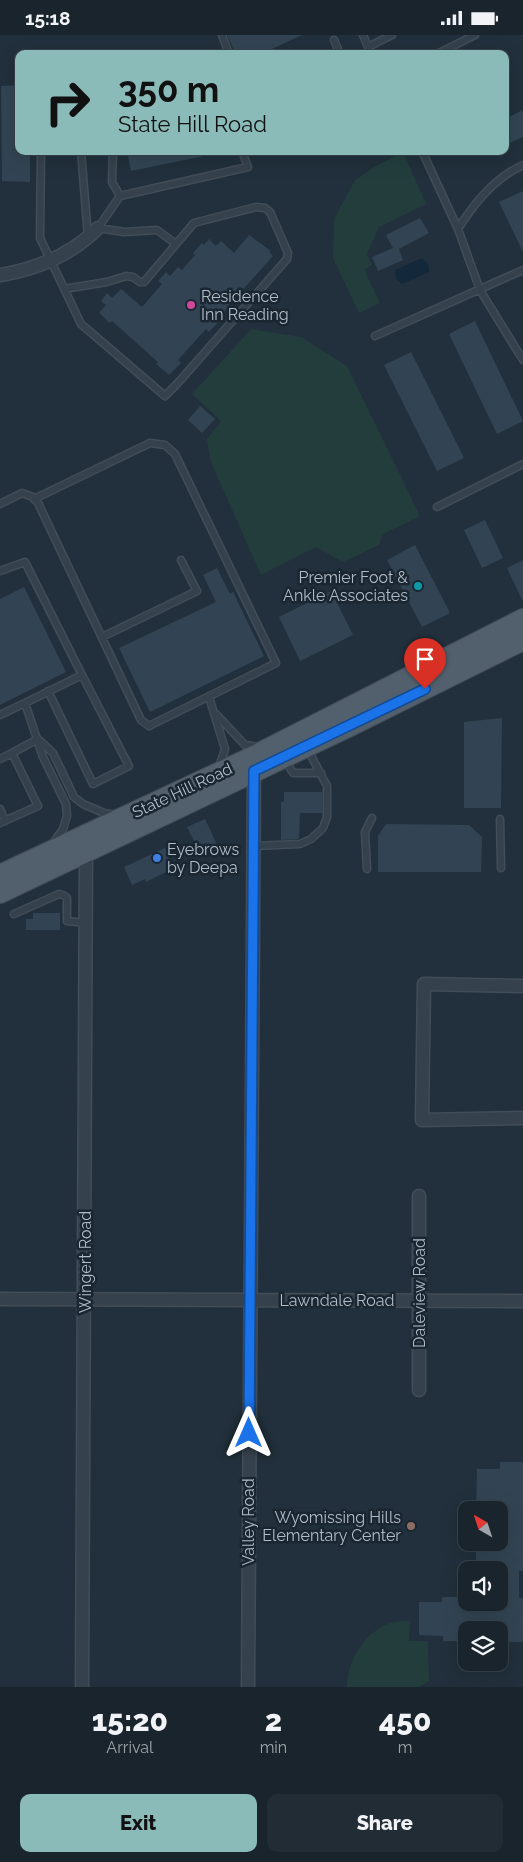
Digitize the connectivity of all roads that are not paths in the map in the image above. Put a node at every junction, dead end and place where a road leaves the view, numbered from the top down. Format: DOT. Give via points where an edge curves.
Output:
graph roads {
  1 [pos="222,35"];
  2 [pos="362,35"];
  3 [pos="392,35"];
  4 [pos="475,35"];
  5 [pos="334,40"];
  6 [pos="368,47"];
  7 [pos="228,50"];
  8 [pos="338,50"];
  9 [pos="369,50"];
  10 [pos="445,50"];
  11 [pos="41,155"];
  12 [pos="81,155"];
  13 [pos="112,155"];
  14 [pos="244,155"];
  15 [pos="424,155"];
  16 [pos="523,165"];
  17 [pos="120,196"];
  18 [pos="98,228"];
  19 [pos="458,229"];
  20 [pos="88,238"];
  21 [pos="176,244"];
  22 [pos="50,260"];
  23 [pos="523,271"];
  24 [pos="0,275"];
  25 [pos="64,289"];
  26 [pos="480,290"];
  27 [pos="375,336"];
  28 [pos="523,360"];
  29 [pos="523,464"];
  30 [pos="34,499"];
  31 [pos="0,504"];
  32 [pos="437,507"];
  33 [pos="181,560"];
  34 [pos="0,571"];
  35 [pos="523,619"];
  36 [pos="102,637"];
  37 [pos="523,640"];
  38 [pos="82,675"];
  39 [pos="48,691"];
  40 [pos="209,697"];
  41 [pos="25,703"];
  42 [pos="215,713"];
  43 [pos="0,715"];
  44 [pos="38,739"];
  45 [pos="306,746"];
  46 [pos="12,753"];
  47 [pos="276,753"];
  48 [pos="0,759"];
  49 [pos="251,765"];
  50 [pos="321,773"];
  51 [pos="210,777"];
  52 [pos="0,809"];
  53 [pos="128,816"];
  54 [pos="372,818"];
  55 [pos="500,819"];
  56 [pos="3,822"];
  57 [pos="86,845"];
  58 [pos="253,846"];
  59 [pos="43,856"];
  60 [pos="501,868"];
  61 [pos="367,869"];
  62 [pos="0,875"];
  63 [pos="0,893"];
  64 [pos="14,914"];
  65 [pos="86,923"];
  66 [pos="523,986"];
  67 [pos="523,1118"];
  68 [pos="419,1196"];
  69 [pos="0,1299"];
  70 [pos="85,1300"];
  71 [pos="250,1300"];
  72 [pos="419,1301"];
  73 [pos="523,1301"];
  74 [pos="420,1390"];
  75 [pos="82,1687"];
  76 [pos="248,1687"];
  1 -- 7 [label="lane"];
  2 -- 6 [label="lane"];
  3 -- 6 [label="lane"];
  4 -- 10 [label="lane"];
  5 -- 8 [label="lane"];
  6 -- 9 [label="lane"];
  11 -- 22 [label="lane" via="40,238"];
  12 -- 20 [label="lane"];
  13 -- 17 [label="lane" via="112,182"];
  14 -- 17 [label="lane" via="248,167"];
  15 -- 19 [label="lane"];
  16 -- 19 [label="lane" via="510,171 484,194"];
  17 -- 18 [label="lane"];
  18 -- 20 [label="street"];
  18 -- 21 [label="lane" via="124,232 157,230"];
  19 -- 26 [label="lane"];
  20 -- 22 [label="street"];
  21 -- 25 [label="lane" via="144,282 126,276"];
  21 -- 25 [label="lane" via="197,221 261,207 270,212 288,253 287,259 165,395 84,327"];
  22 -- 24 [label="street" via="31,269"];
  22 -- 25 [label="lane"];
  23 -- 26 [label="lane"];
  26 -- 27 [label="lane"];
  26 -- 28 [label="lane"];
  29 -- 32 [label="lane"];
  30 -- 31 [label="lane" via="22,493"];
  30 -- 36 [label="lane"];
  30 -- 40 [label="lane" via="150,443 166,445 175,455 276,663"];
  33 -- 36 [label="lane" via="197,591"];
  34 -- 38 [label="lane" via="25,562"];
  35 -- 47 [label="main road, State Hill Road"];
  36 -- 40 [label="lane" via="141,720 149,727"];
  37 -- 45 [label="main road, State Hill Road"];
  38 -- 39 [label="lane"];
  38 -- 39 [label="lane" via="129,766 94,784"];
  39 -- 41 [label="lane"];
  40 -- 42 [label="lane"];
  41 -- 43 [label="lane"];
  41 -- 44 [label="lane"];
  42 -- 47 [label="lane" via="244,745"];
  42 -- 51 [label="lane" via="225,749 220,765"];
  44 -- 46 [label="lane"];
  44 -- 53 [label="lane" via="53,753 74,797 104,813"];
  44 -- 59 [label="lane" via="43,757 66,804 67,816 63,829"];
  45 -- 47 [label="main road, State Hill Road"];
  45 -- 50 [label="lane"];
  46 -- 48 [label="lane"];
  46 -- 56 [label="lane" via="38,806"];
  47 -- 49 [label="main road, State Hill Road"];
  47 -- 50 [label="lane" via="293,773"];
  49 -- 51 [label="main road, State Hill Road"];
  49 -- 57 [label="main road, State Hill Road"];
  49 -- 58 [label="street, Valley Road"];
  50 -- 58 [label="lane" via="327,786 327,817 323,828 300,844"];
  51 -- 53 [label="main road, State Hill Road"];
  52 -- 56 [label="lane"];
  53 -- 57 [label="main road, State Hill Road"];
  54 -- 61 [label="lane" via="365,832"];
  55 -- 60 [label="lane"];
  57 -- 59 [label="main road, State Hill Road"];
  57 -- 63 [label="main road, State Hill Road"];
  57 -- 65 [label="street, Wingert Road"];
  58 -- 71 [label="street, Valley Road"];
  59 -- 62 [label="main road, State Hill Road"];
  64 -- 65 [label="lane" via="59,894 67,898 67,921"];
  65 -- 70 [label="street, Wingert Road"];
  66 -- 67 [label="street" via="424,984 422,1120"];
  68 -- 72 [label="street, Daleview Road"];
  69 -- 70 [label="street, Lawndale Road"];
  70 -- 71 [label="street, Lawndale Road"];
  70 -- 75 [label="street, Wingert Road"];
  71 -- 72 [label="street, Lawndale Road"];
  71 -- 76 [label="street, Valley Road"];
  72 -- 73 [label="street, Lawndale Road"];
  72 -- 74 [label="street, Daleview Road"];
}
